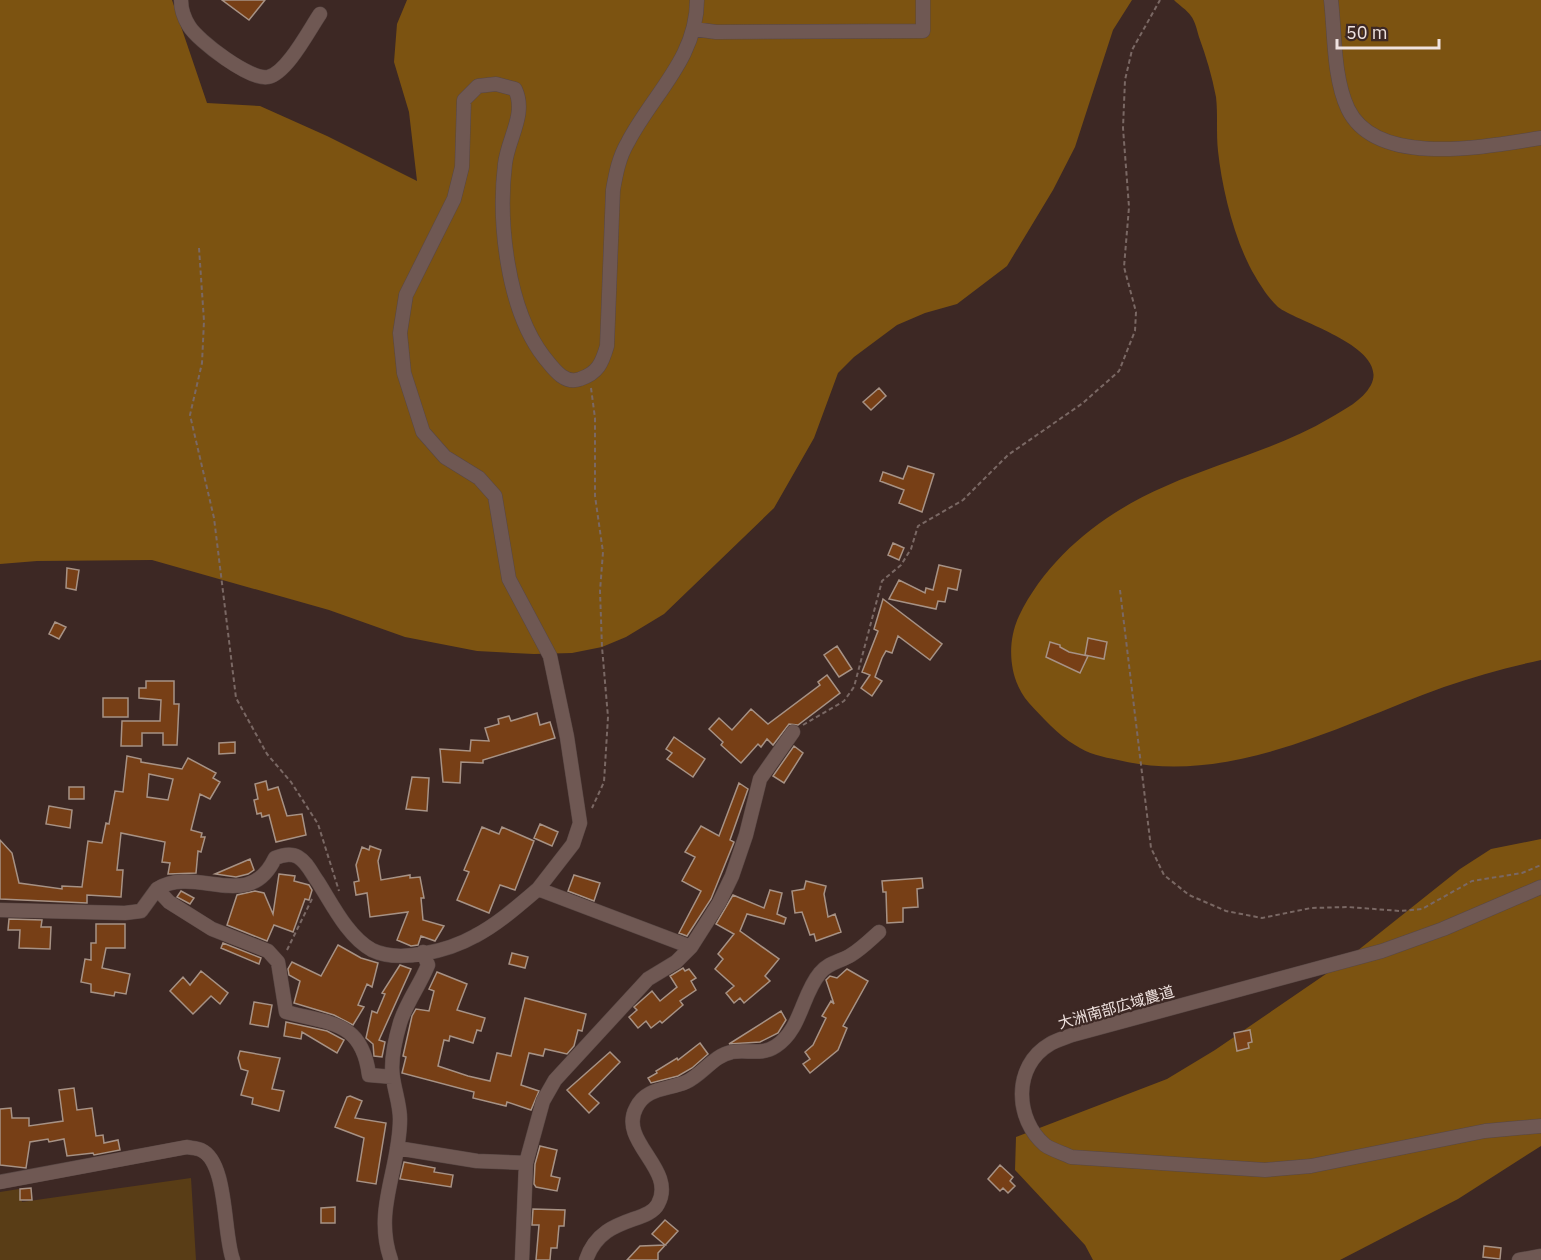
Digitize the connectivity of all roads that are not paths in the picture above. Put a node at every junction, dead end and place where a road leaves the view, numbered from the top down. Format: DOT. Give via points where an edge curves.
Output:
graph roads {
  1 [pos="181,0"];
  2 [pos="697,0"];
  3 [pos="923,0"];
  4 [pos="1331,0"];
  5 [pos="320,14"];
  6 [pos="694,29"];
  7 [pos="1541,138"];
  8 [pos="793,732"];
  9 [pos="1541,887"];
  10 [pos="157,889"];
  11 [pos="538,889"];
  12 [pos="0,910"];
  13 [pos="879,932"];
  14 [pos="691,947"];
  15 [pos="423,952"];
  16 [pos="393,1077"];
  17 [pos="1541,1125"];
  18 [pos="398,1148"];
  19 [pos="526,1163"];
  20 [pos="0,1182"];
  21 [pos="1541,1256"];
  22 [pos="233,1260"];
  23 [pos="391,1260"];
  24 [pos="522,1260"];
  25 [pos="586,1260"];
  26 [pos="1519,1260"];
  1 -- 5 [label="street" via="189,26 206,45 256,76 267,77 280,71"];
  2 -- 6 [label="street"];
  3 -- 6 [label="street" via="923,31"];
  4 -- 7 [label="street" via="1346,103 1362,127 1379,140 1407,147 1471,149"];
  6 -- 11 [label="street" via="686,54 628,142 618,165 613,190 607,346 601,366 575,381 559,375 540,351 519,305 506,256 502,211 506,161 518,120 520,100 515,89 496,84 478,86 464,100 462,167 454,199 406,295 400,333 404,373 423,432 445,457 479,478 495,496 509,579 550,656 580,823 573,844"];
  8 -- 14 [label="street" via="760,779 732,876"];
  9 -- 17 [label="street, 大洲南部広域農道" via="1382,951 1072,1035 1048,1045 1023,1079 1022,1107 1029,1127 1047,1146 1071,1157 1265,1170 1311,1166 1485,1131"];
  10 -- 12 [label="street" via="141,911"];
  10 -- 15 [label="street" via="175,882 234,887 248,884 260,879 275,858 297,856 361,942 374,951 404,955"];
  10 -- 16 [label="street" via="169,902 212,929 268,951 278,962 286,1012 333,1022 353,1034 366,1054 369,1075"];
  11 -- 14 [label="street"];
  11 -- 15 [label="street" via="474,937"];
  13 -- 25 [label="street" via="853,954 829,964 819,974 796,1022 776,1046 762,1052 732,1051 686,1082 652,1092 641,1100 632,1121 661,1177 658,1204 601,1235"];
  14 -- 19 [label="street" via="676,962 648,979 555,1080 543,1101"];
  15 -- 16 [label="street" via="428,965 400,1022 392,1060"];
  16 -- 18 [label="street" via="400,1118"];
  18 -- 19 [label="street" via="477,1161"];
  18 -- 23 [label="street" via="384,1211 383,1233"];
  19 -- 24 [label="street"];
  20 -- 22 [label="street" via="187,1147 202,1150 214,1162 219,1179"];
  21 -- 26 [label="street"];
}
